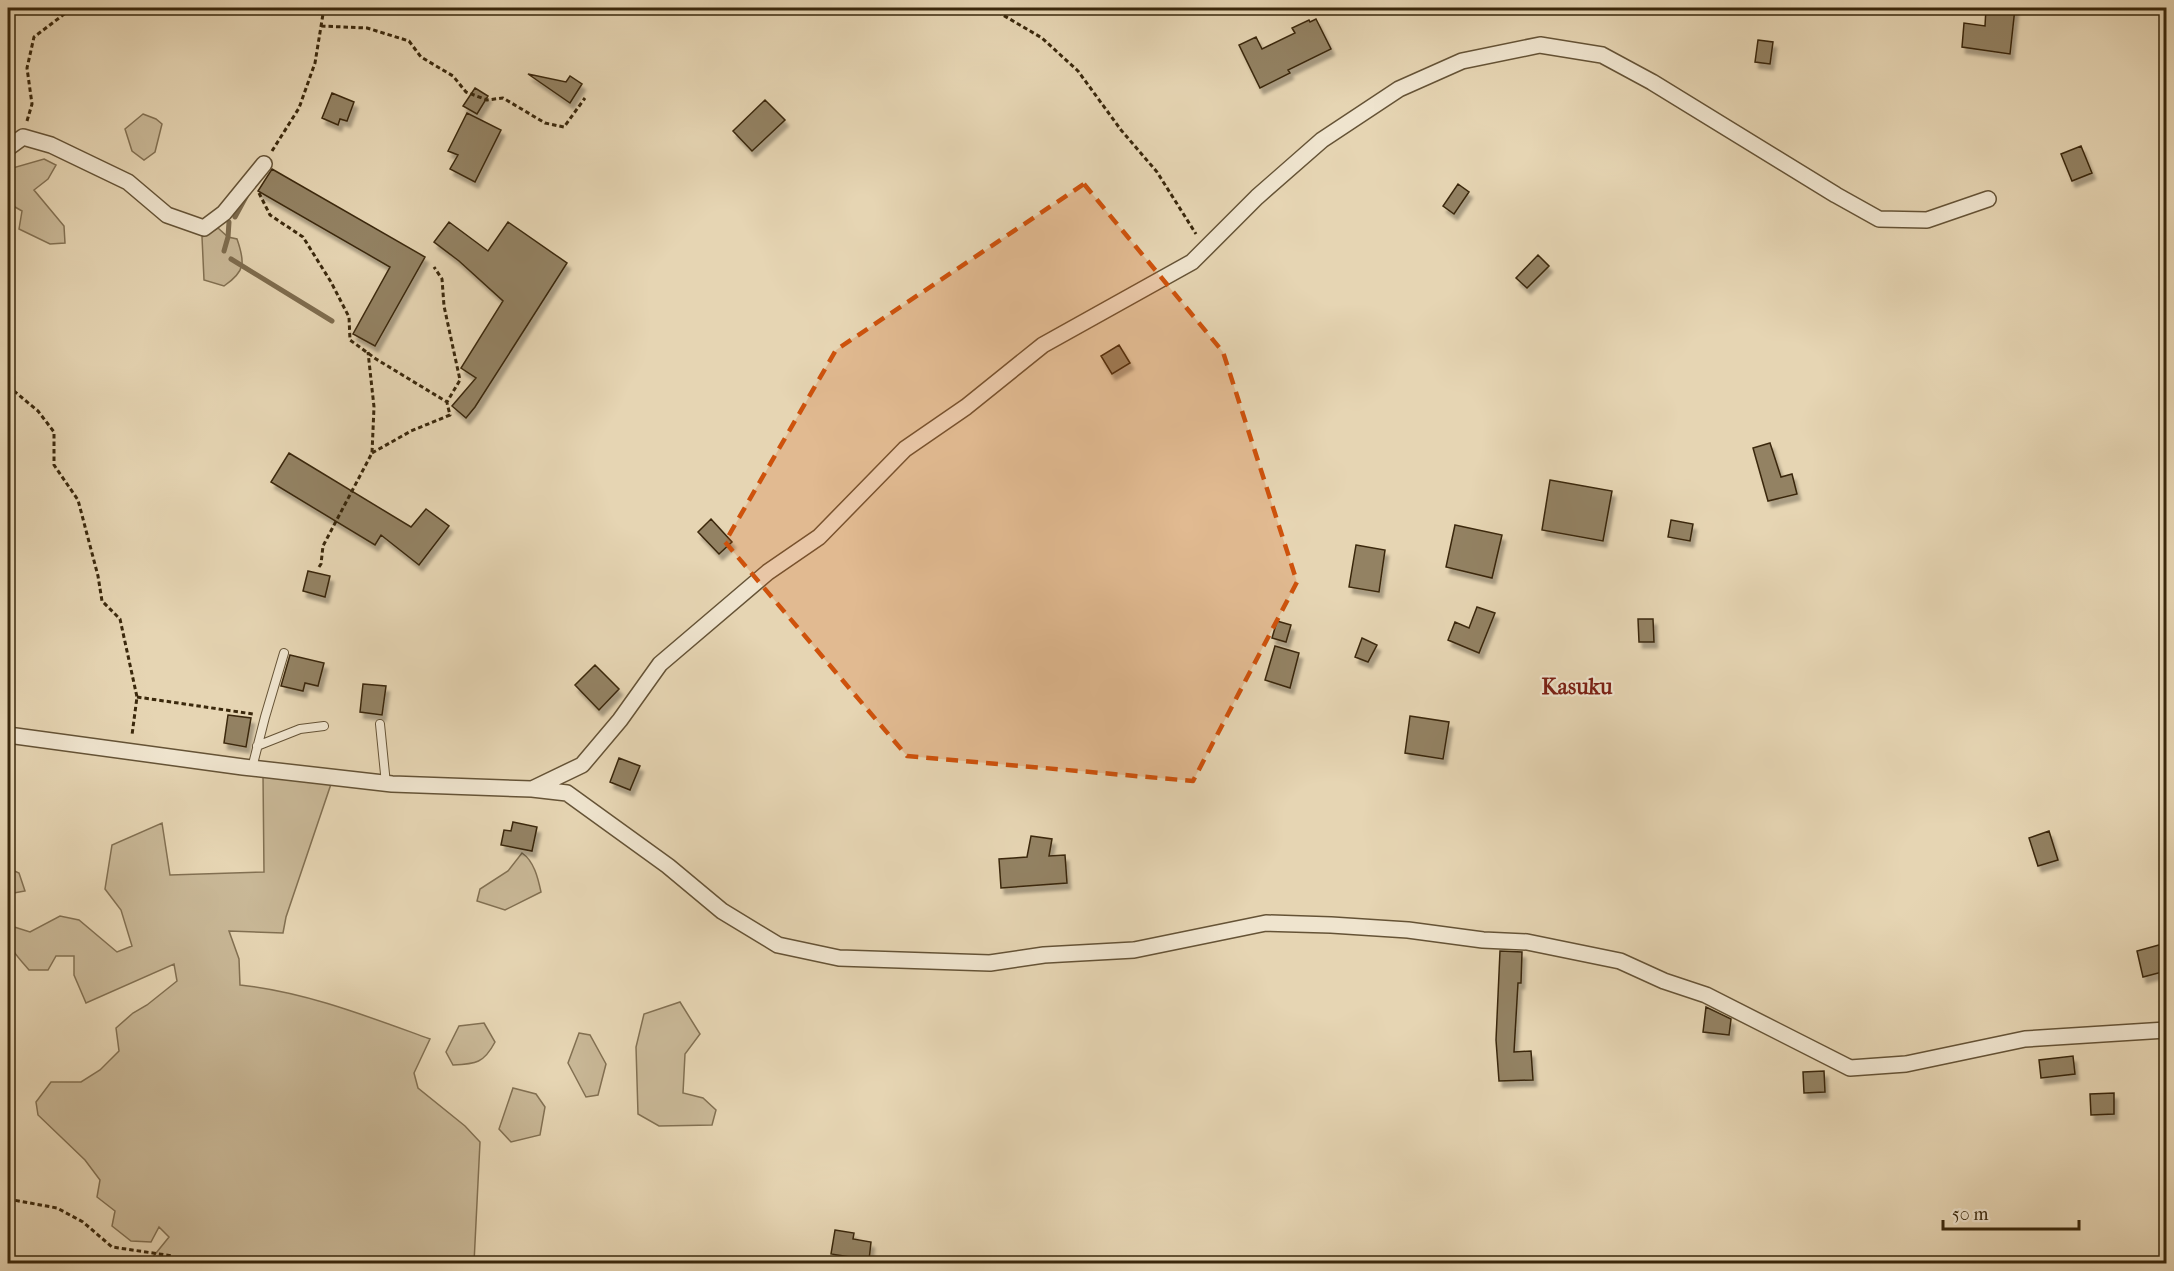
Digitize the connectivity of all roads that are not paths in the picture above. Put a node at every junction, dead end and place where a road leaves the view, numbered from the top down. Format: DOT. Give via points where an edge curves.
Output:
graph roads {
  1 [pos="8,148"];
  2 [pos="264,164"];
  3 [pos="1988,199"];
  4 [pos="284,653"];
  5 [pos="380,724"];
  6 [pos="324,726"];
  7 [pos="8,735"];
  8 [pos="257,746"];
  9 [pos="252,768"];
  10 [pos="386,784"];
  11 [pos="532,789"];
  12 [pos="2166,1030"];
  1 -- 2 [label="street" via="23,137 51,145 128,182 167,215 204,228 224,213"];
  3 -- 11 [label="street" via="1927,220 1879,219 1602,55 1540,45 1462,61 1399,89 1322,140 1192,262 1043,345 966,407 905,449 819,537 768,572 660,664 582,765"];
  4 -- 8 [label="lane"];
  5 -- 10 [label="lane"];
  6 -- 8 [label="lane" via="300,729"];
  7 -- 9 [label="street"];
  8 -- 9 [label="lane"];
  9 -- 10 [label="street"];
  10 -- 11 [label="street"];
  11 -- 12 [label="street" via="567,793 668,866 722,911 778,945 839,958 990,963 1044,955 1134,950 1266,923 1331,925 1527,942 1620,962 1706,995 1850,1068 1906,1064 2025,1039"];
}
